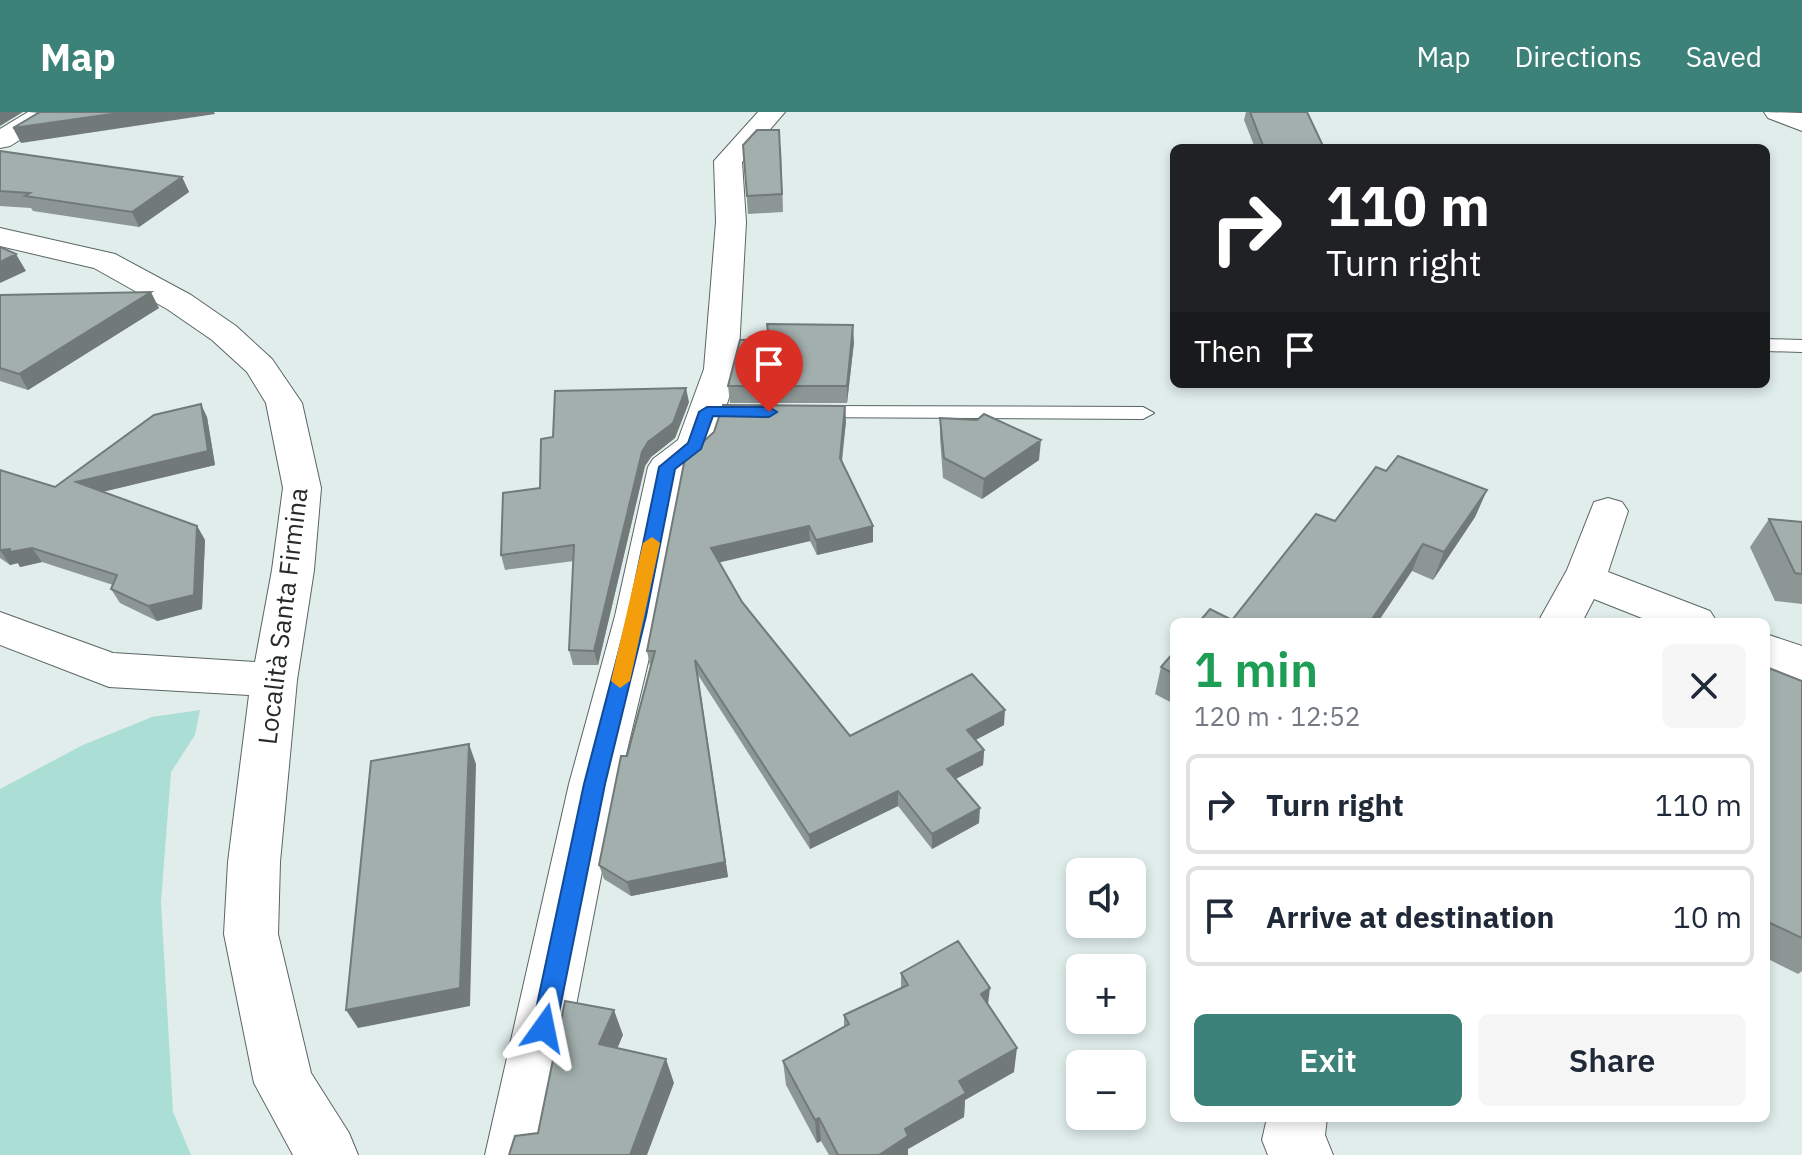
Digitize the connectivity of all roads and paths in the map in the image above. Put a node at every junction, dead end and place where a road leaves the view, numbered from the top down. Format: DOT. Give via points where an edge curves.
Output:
graph roads {
  1 [pos="772,112"];
  2 [pos="1777,112"];
  3 [pos="43,114"];
  4 [pos="1802,123"];
  5 [pos="0,140"];
  6 [pos="0,237"];
  7 [pos="1770,345"];
  8 [pos="1802,346"];
  9 [pos="785,412"];
  10 [pos="1143,413"];
  11 [pos="1608,511"];
  12 [pos="1583,579"];
  13 [pos="1562,618"];
  14 [pos="1685,618"];
  15 [pos="0,628"];
  16 [pos="1770,652"];
  17 [pos="1802,664"];
  18 [pos="274,680"];
  19 [pos="1296,1122"];
  20 [pos="327,1155"];
  21 [pos="516,1155"];
  22 [pos="1302,1155"];
  1 -- 21 [label="street" via="728,161 731,222 714,412 695,445 667,467"];
  2 -- 4 [label="street"];
  3 -- 5 [label="street"];
  6 -- 18 [label="street, Località Santa Firmina" via="104,261 179,302 260,366 284,403 302,488"];
  7 -- 8 [label="lane"];
  9 -- 10 [label="lane"];
  11 -- 12 [label="street"];
  12 -- 13 [label="street"];
  12 -- 14 [label="street"];
  15 -- 18 [label="street" via="109,670"];
  16 -- 17 [label="street"];
  18 -- 20 [label="street, Località Santa Firmina" via="251,934 284,1083"];
  19 -- 22 [label="street" via="1293,1140"];
}
